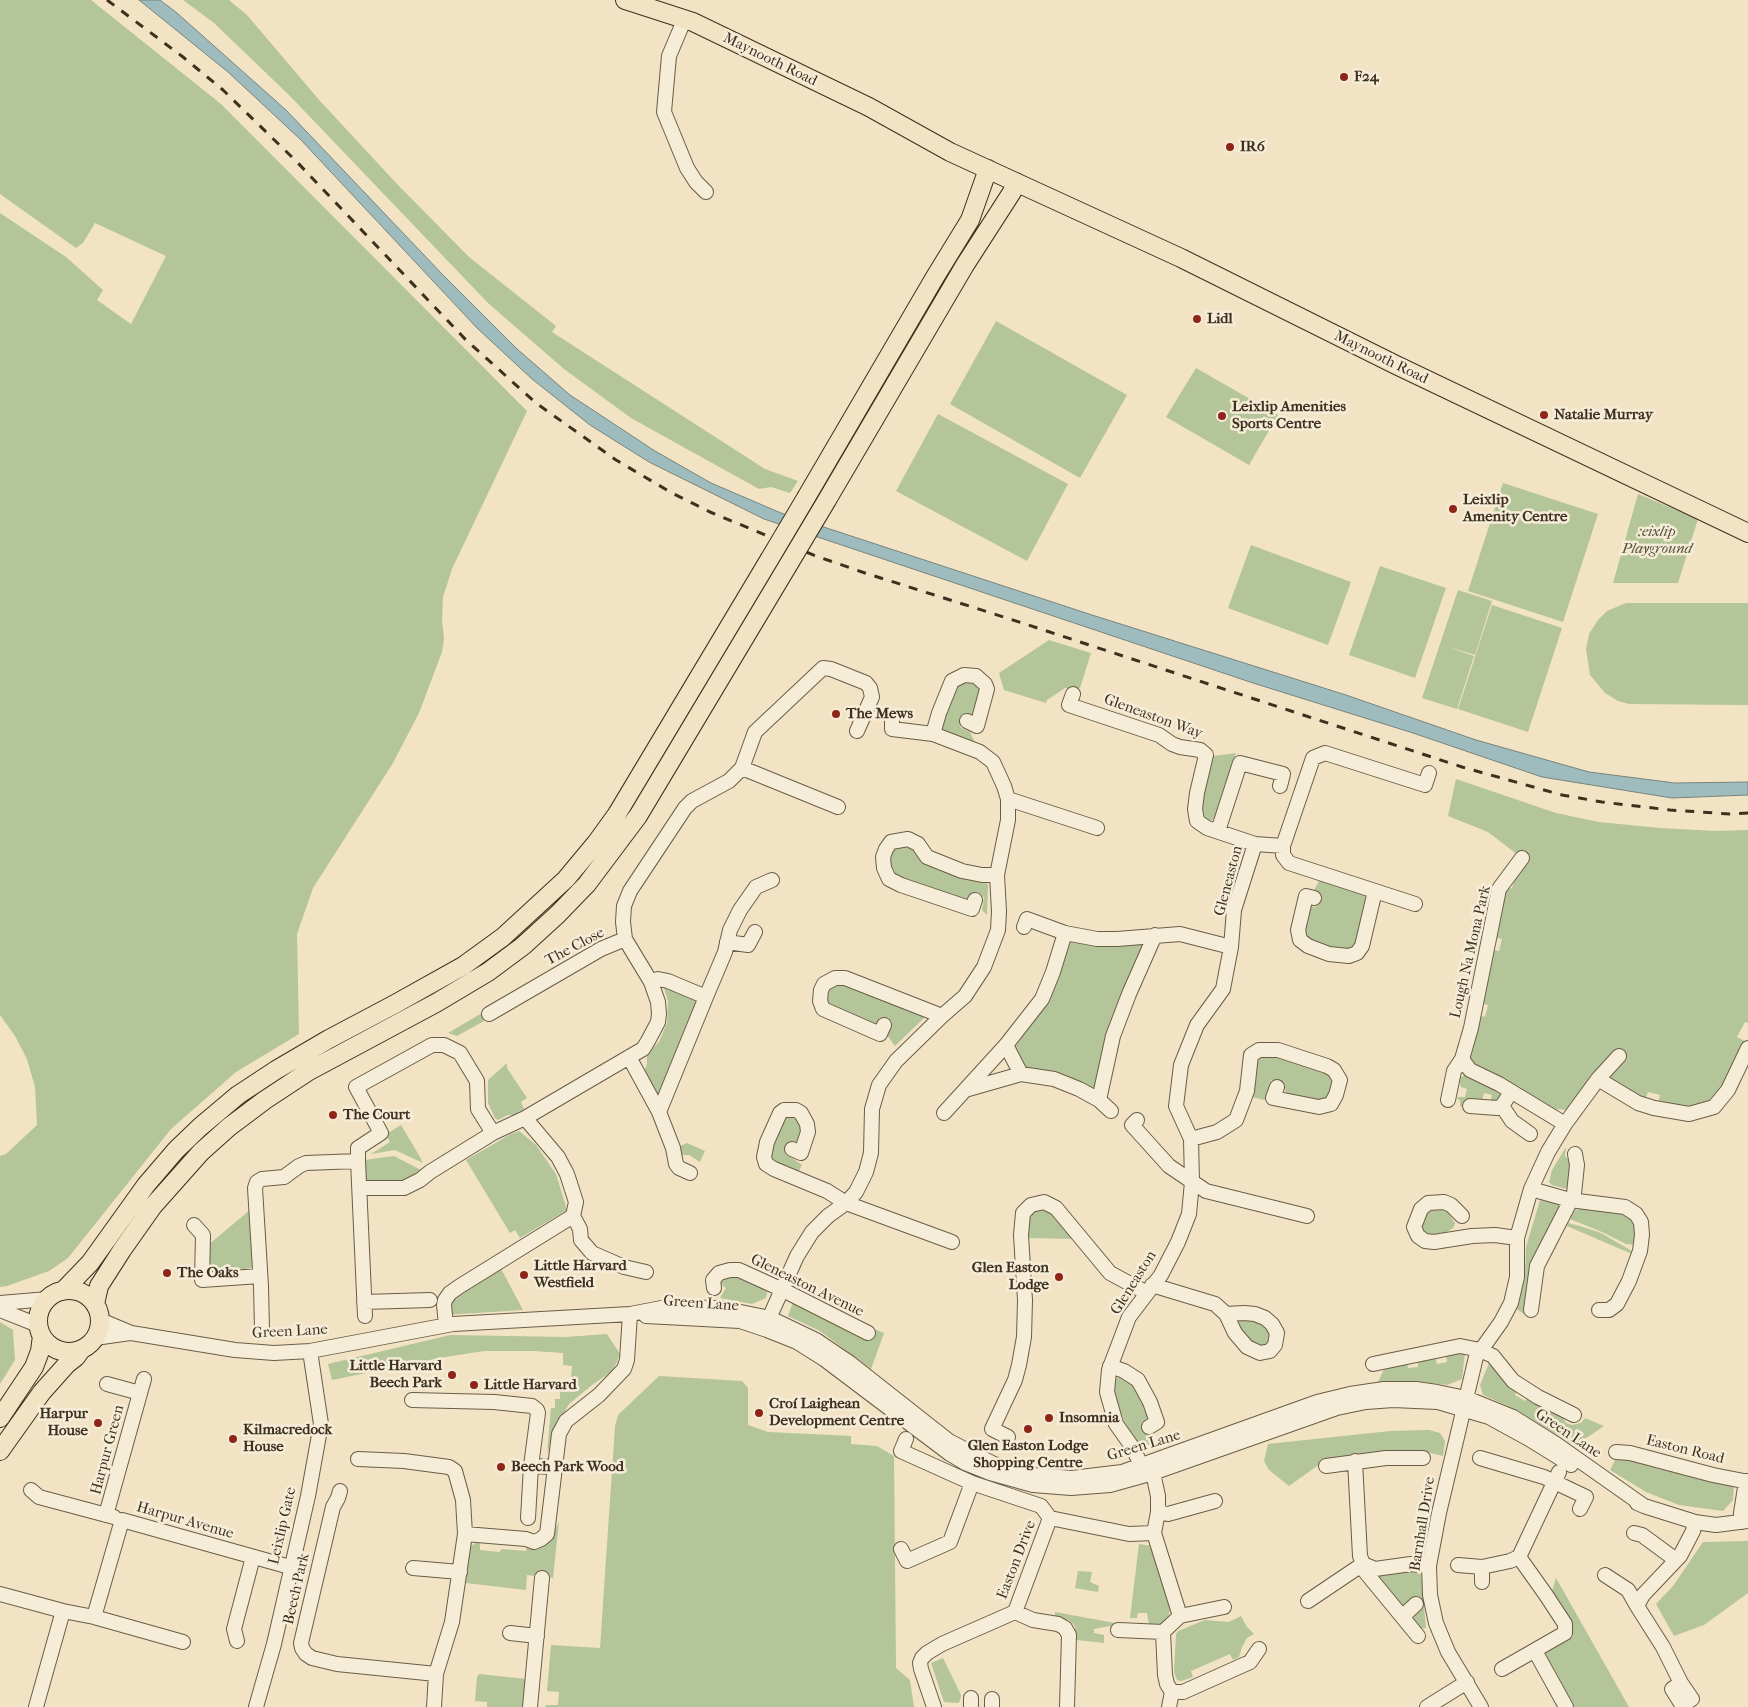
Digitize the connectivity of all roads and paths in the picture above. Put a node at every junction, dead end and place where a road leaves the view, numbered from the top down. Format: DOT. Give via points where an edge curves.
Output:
graph roads {
  1 [pos="625,0"];
  2 [pos="685,18"];
  3 [pos="988,169"];
  4 [pos="1016,182"];
  5 [pos="706,192"];
  6 [pos="1748,533"];
  7 [pos="1073,694"];
  8 [pos="892,720"];
  9 [pos="967,721"];
  10 [pos="857,730"];
  11 [pos="933,734"];
  12 [pos="742,768"];
  13 [pos="1429,774"];
  14 [pos="1280,786"];
  15 [pos="1008,799"];
  16 [pos="838,808"];
  17 [pos="1097,828"];
  18 [pos="1218,831"];
  19 [pos="1255,844"];
  20 [pos="1283,846"];
  21 [pos="1522,858"];
  22 [pos="997,876"];
  23 [pos="772,880"];
  24 [pos="1375,891"];
  25 [pos="1314,898"];
  26 [pos="975,900"];
  27 [pos="1415,904"];
  28 [pos="1024,927"];
  29 [pos="755,932"];
  30 [pos="1065,933"];
  31 [pos="1155,935"];
  32 [pos="626,939"];
  33 [pos="727,942"];
  34 [pos="1231,947"];
  35 [pos="651,982"];
  36 [pos="706,997"];
  37 [pos="489,1014"];
  38 [pos="942,1016"];
  39 [pos="884,1025"];
  40 [pos="1006,1045"];
  41 [pos="1748,1048"];
  42 [pos="1620,1056"];
  43 [pos="629,1057"];
  44 [pos="1462,1059"];
  45 [pos="1021,1074"];
  46 [pos="1598,1079"];
  47 [pos="1277,1087"];
  48 [pos="965,1090"];
  49 [pos="1511,1092"];
  50 [pos="1099,1100"];
  51 [pos="1448,1100"];
  52 [pos="1470,1106"];
  53 [pos="1502,1106"];
  54 [pos="1111,1111"];
  55 [pos="660,1112"];
  56 [pos="944,1112"];
  57 [pos="525,1118"];
  58 [pos="1137,1120"];
  59 [pos="1565,1124"];
  60 [pos="493,1133"];
  61 [pos="1530,1134"];
  62 [pos="1191,1139"];
  63 [pos="792,1149"];
  64 [pos="1575,1154"];
  65 [pos="358,1160"];
  66 [pos="690,1173"];
  67 [pos="1192,1182"];
  68 [pos="360,1188"];
  69 [pos="1532,1189"];
  70 [pos="1570,1200"];
  71 [pos="846,1203"];
  72 [pos="573,1216"];
  73 [pos="1307,1216"];
  74 [pos="1462,1216"];
  75 [pos="194,1225"];
  76 [pos="1517,1238"];
  77 [pos="952,1242"];
  78 [pos="646,1272"];
  79 [pos="260,1276"];
  80 [pos="714,1288"];
  81 [pos="1149,1289"];
  82 [pos="783,1290"];
  83 [pos="55,1295"];
  84 [pos="430,1300"];
  85 [pos="0,1303"];
  86 [pos="0,1310"];
  87 [pos="1531,1310"];
  88 [pos="1599,1310"];
  89 [pos="98,1312"];
  90 [pos="630,1314"];
  91 [pos="1226,1314"];
  92 [pos="768,1324"];
  93 [pos="446,1326"];
  94 [pos="40,1330"];
  95 [pos="262,1330"];
  96 [pos="131,1333"];
  97 [pos="868,1333"];
  98 [pos="95,1338"];
  99 [pos="81,1350"];
  100 [pos="1480,1350"];
  101 [pos="310,1351"];
  102 [pos="1373,1364"];
  103 [pos="1110,1366"];
  104 [pos="144,1379"];
  105 [pos="107,1384"];
  106 [pos="140,1393"];
  107 [pos="412,1400"];
  108 [pos="1464,1403"];
  109 [pos="904,1407"];
  110 [pos="1574,1415"];
  111 [pos="0,1418"];
  112 [pos="1149,1428"];
  113 [pos="1258,1436"];
  114 [pos="1008,1437"];
  115 [pos="1219,1438"];
  116 [pos="906,1439"];
  117 [pos="0,1451"];
  118 [pos="1616,1452"];
  119 [pos="950,1454"];
  120 [pos="1416,1454"];
  121 [pos="1488,1455"];
  122 [pos="358,1459"];
  123 [pos="1331,1461"];
  124 [pos="1354,1461"];
  125 [pos="532,1466"];
  126 [pos="554,1467"];
  127 [pos="1147,1469"];
  128 [pos="1556,1476"];
  129 [pos="1747,1481"];
  130 [pos="972,1483"];
  131 [pos="31,1490"];
  132 [pos="340,1491"];
  133 [pos="1215,1501"];
  134 [pos="1644,1506"];
  135 [pos="1580,1509"];
  136 [pos="1158,1512"];
  137 [pos="106,1516"];
  138 [pos="528,1518"];
  139 [pos="1050,1518"];
  140 [pos="122,1520"];
  141 [pos="1695,1522"];
  142 [pos="1745,1522"];
  143 [pos="1154,1533"];
  144 [pos="1634,1533"];
  145 [pos="465,1534"];
  146 [pos="901,1549"];
  147 [pos="253,1557"];
  148 [pos="1519,1557"];
  149 [pos="1676,1560"];
  150 [pos="1363,1564"];
  151 [pos="1458,1565"];
  152 [pos="1429,1566"];
  153 [pos="290,1567"];
  154 [pos="1482,1567"];
  155 [pos="413,1568"];
  156 [pos="460,1572"];
  157 [pos="1605,1575"];
  158 [pos="542,1578"];
  159 [pos="1482,1582"];
  160 [pos="0,1594"];
  161 [pos="1308,1601"];
  162 [pos="1416,1604"];
  163 [pos="1637,1606"];
  164 [pos="1224,1607"];
  165 [pos="63,1611"];
  166 [pos="1015,1612"];
  167 [pos="1180,1616"];
  168 [pos="1403,1616"];
  169 [pos="94,1618"];
  170 [pos="1118,1630"];
  171 [pos="1163,1632"];
  172 [pos="510,1634"];
  173 [pos="537,1636"];
  174 [pos="1418,1636"];
  175 [pos="237,1641"];
  176 [pos="182,1642"];
  177 [pos="1259,1649"];
  178 [pos="1534,1651"];
  179 [pos="1502,1669"];
  180 [pos="436,1674"];
  181 [pos="1466,1682"];
  182 [pos="1681,1683"];
  183 [pos="1172,1692"];
  184 [pos="36,1707"];
  185 [pos="256,1707"];
  186 [pos="434,1707"];
  187 [pos="530,1707"];
  188 [pos="934,1707"];
  189 [pos="1067,1707"];
  190 [pos="1169,1707"];
  191 [pos="1427,1707"];
  192 [pos="1481,1707"];
  193 [pos="1566,1707"];
  1 -- 2 [label="main road, Maynooth Road"];
  2 -- 3 [label="main road, Maynooth Road"];
  2 -- 5 [label="street" via="670,56 664,112 687,168"];
  3 -- 4 [label="main road, Maynooth Road"];
  3 -- 83 [label="main road, bridge" via="970,220 617,814 596,843 566,879 504,937 463,966 321,1044 238,1095 176,1150 146,1185 90,1263"];
  4 -- 6 [label="main road, Maynooth Road" via="1181,258 1549,440"];
  4 -- 89 [label="main road, bridge" via="638,816 587,884 530,939 488,972 309,1071 229,1127 201,1152 153,1206 99,1286"];
  7 -- 18 [label="street, Gleneaston Way" via="1069,705 1159,735 1172,744 1200,750 1206,755 1195,809 1197,821"];
  8 -- 11 [label="street" via="892,730"];
  9 -- 11 [label="street" via="977,726 987,690 976,676 964,675 952,681"];
  10 -- 12 [label="street" via="872,697 870,688 844,674 823,668 755,732"];
  11 -- 15 [label="street" via="980,752 993,762"];
  12 -- 16 [label="street"];
  12 -- 32 [label="street" via="729,781 692,801 656,850 624,906"];
  13 -- 20 [label="street" via="1425,785 1325,753 1313,758"];
  14 -- 18 [label="street" via="1283,774 1240,763"];
  15 -- 17 [label="street"];
  15 -- 22 [label="street" via="1008,820"];
  18 -- 19 [label="street, Gleneaston Way"];
  19 -- 20 [label="street, Gleneaston"];
  19 -- 34 [label="street, Gleneaston" via="1234,910"];
  20 -- 24 [label="street" via="1283,856 1289,863"];
  21 -- 44 [label="street, Lough Na Mona Park" via="1499,889"];
  22 -- 26 [label="street" via="962,871 927,856 918,844 908,839 892,842 886,849 884,868 889,879 972,909"];
  22 -- 38 [label="street" via="999,911 995,942 984,967 965,996"];
  23 -- 33 [label="street" via="756,887 740,910"];
  24 -- 25 [label="street" via="1362,946 1349,956 1328,954 1300,940 1298,930 1306,896"];
  24 -- 27 [label="street"];
  28 -- 30 [label="street" via="1027,919"];
  29 -- 33 [label="street" via="748,945"];
  30 -- 31 [label="street" via="1097,939"];
  30 -- 40 [label="street" via="1042,999"];
  31 -- 34 [label="street" via="1180,934"];
  31 -- 50 [label="street" via="1113,1036"];
  32 -- 35 [label="street"];
  32 -- 37 [label="street, The Close" via="538,978"];
  33 -- 36 [label="street"];
  34 -- 62 [label="street, Gleneaston" via="1223,989 1197,1026 1181,1065 1176,1106"];
  35 -- 36 [label="street" via="658,979 668,981"];
  35 -- 43 [label="street" via="658,1002 658,1022 643,1049"];
  36 -- 55 [label="street"];
  38 -- 39 [label="street" via="846,978 835,978 820,990 823,1009 880,1034"];
  38 -- 71 [label="street" via="896,1061 879,1085 872,1109 871,1153 866,1172"];
  40 -- 45 [label="street"];
  40 -- 48 [label="street"];
  41 -- 46 [label="street" via="1728,1090 1714,1107 1689,1114 1638,1103"];
  42 -- 46 [label="street, Barnhall Drive"];
  43 -- 55 [label="street"];
  43 -- 57 [label="street"];
  44 -- 49 [label="street" via="1470,1070"];
  44 -- 51 [label="street, Lough Na Mona Park" via="1454,1071"];
  45 -- 48 [label="street"];
  45 -- 50 [label="street" via="1054,1079"];
  46 -- 59 [label="street, Barnhall Drive"];
  47 -- 62 [label="street" via="1274,1098 1319,1107 1330,1104 1340,1080 1334,1070 1314,1061 1278,1050 1259,1050 1252,1055 1247,1091 1236,1120 1216,1132"];
  48 -- 56 [label="street"];
  49 -- 53 [label="street"];
  49 -- 59 [label="street"];
  50 -- 54 [label="street"];
  52 -- 53 [label="street" via="1489,1109"];
  53 -- 61 [label="street" via="1512,1121"];
  55 -- 66 [label="street" via="676,1164"];
  57 -- 60 [label="street"];
  57 -- 72 [label="street" via="558,1157 567,1174 576,1202"];
  58 -- 67 [label="street" via="1132,1125 1169,1166"];
  59 -- 69 [label="street, Barnhall Drive"];
  60 -- 65 [label="street" via="478,1109 477,1081 460,1053 444,1045 432,1045 356,1087 381,1133 358,1148"];
  60 -- 68 [label="street" via="404,1188"];
  62 -- 67 [label="street, Gleneaston"];
  63 -- 71 [label="street" via="801,1153 808,1124 802,1113 784,1110 767,1142 766,1164"];
  64 -- 70 [label="street" via="1574,1194"];
  65 -- 68 [label="street"];
  65 -- 79 [label="street" via="306,1163 284,1177 257,1182"];
  67 -- 73 [label="street" via="1206,1191"];
  67 -- 81 [label="street, Gleneaston" via="1188,1214 1178,1242 1161,1275"];
  68 -- 84 [label="street" via="365,1309"];
  69 -- 70 [label="street"];
  69 -- 76 [label="street, Barnhall Drive"];
  70 -- 87 [label="street" via="1537,1266"];
  70 -- 88 [label="street" via="1626,1207 1641,1222 1640,1251 1629,1281 1617,1304 1609,1310"];
  71 -- 77 [label="street"];
  71 -- 82 [label="street" via="812,1232 797,1256"];
  72 -- 78 [label="street" via="581,1240 592,1253 624,1267"];
  72 -- 93 [label="street" via="450,1293 444,1305"];
  74 -- 76 [label="street" via="1444,1202 1428,1203 1421,1208 1414,1227 1418,1236 1434,1242 1472,1236"];
  75 -- 79 [label="street" via="203,1234 202,1280"];
  76 -- 100 [label="street, Barnhall Drive" via="1516,1277 1511,1303"];
  79 -- 95 [label="street"];
  80 -- 82 [label="street, Gleneaston Avenue" via="713,1280 719,1273 739,1270"];
  81 -- 91 [label="street" via="1215,1304"];
  81 -- 103 [label="street, Gleneaston" via="1129,1317"];
  81 -- 114 [label="street" via="1110,1273 1056,1208 1044,1202 1031,1205 1023,1213 1024,1337 1015,1380 992,1429"];
  82 -- 92 [label="street"];
  82 -- 97 [label="street, Gleneaston Avenue"];
  83 -- 85 [label="street"];
  83 -- 89 [label="main road" via="72,1290 81,1293 89,1297"];
  83 -- 94 [label="main road" via="39,1314"];
  86 -- 94 [label="street"];
  89 -- 96 [label="street, Green Lane"];
  89 -- 98 [label="main road"];
  90 -- 92 [label="street, Green Lane"];
  90 -- 93 [label="street, Green Lane"];
  90 -- 126 [label="street" via="624,1369 599,1395 566,1421 557,1439"];
  92 -- 109 [label="street, Green Lane" via="816,1340"];
  92 -- 119 [label="street, Green Lane" via="824,1359"];
  93 -- 101 [label="street, Green Lane"];
  94 -- 99 [label="main road" via="54,1349 63,1352"];
  94 -- 111 [label="main road" via="40,1351 34,1367"];
  96 -- 98 [label="street, Green Lane"];
  96 -- 101 [label="street, Green Lane" via="235,1350"];
  98 -- 99 [label="main road"];
  99 -- 117 [label="main road" via="42,1392"];
  100 -- 102 [label="street" via="1460,1346"];
  100 -- 108 [label="street, Barnhall Drive"];
  100 -- 110 [label="street" via="1493,1356 1513,1381"];
  101 -- 153 [label="street, Leixlip Gate" via="321,1424 308,1496"];
  103 -- 112 [label="street" via="1124,1370 1138,1380 1157,1422"];
  103 -- 127 [label="street, Gleneaston" via="1107,1392 1116,1424"];
  104 -- 106 [label="street, Harpur Green"];
  105 -- 106 [label="street, Harpur Green"];
  106 -- 137 [label="street, Harpur Green"];
  107 -- 125 [label="street" via="532,1406 538,1413"];
  108 -- 113 [label="street, Green Lane" via="1366,1402 1329,1411"];
  108 -- 115 [label="street, Green Lane" via="1384,1390 1350,1394 1317,1402"];
  108 -- 134 [label="street, Green Lane"];
  108 -- 134 [label="street, Green Lane" via="1514,1417"];
  108 -- 152 [label="street, Barnhall Drive"];
  109 -- 119 [label="street" via="906,1414"];
  109 -- 127 [label="street, Green Lane" via="949,1442 994,1464 1034,1476 1072,1478 1080,1482 1105,1481"];
  113 -- 115 [label="street" via="1249,1433"];
  113 -- 127 [label="street, Green Lane" via="1200,1456"];
  115 -- 127 [label="street, Green Lane"];
  116 -- 130 [label="street" via="901,1451"];
  118 -- 129 [label="street, Easton Road"];
  119 -- 127 [label="street, Green Lane" via="990,1473 1033,1485 1071,1488 1110,1485"];
  120 -- 124 [label="street"];
  121 -- 128 [label="street"];
  122 -- 145 [label="street" via="445,1466 455,1471 463,1500"];
  123 -- 124 [label="street"];
  124 -- 150 [label="street"];
  125 -- 126 [label="street"];
  125 -- 138 [label="street"];
  126 -- 145 [label="street" via="548,1532 541,1539 534,1542"];
  127 -- 136 [label="street, Gleneaston" via="1157,1488"];
  128 -- 135 [label="street" via="1586,1497"];
  128 -- 148 [label="street"];
  129 -- 142 [label="street, Easton Road" via="1741,1513"];
  130 -- 139 [label="street" via="1041,1506"];
  130 -- 146 [label="street" via="950,1542 907,1561"];
  131 -- 137 [label="street" via="39,1498"];
  132 -- 180 [label="street, Beech Park" via="332,1507 302,1648 312,1658 337,1664"];
  133 -- 136 [label="street" via="1168,1514"];
  134 -- 141 [label="street, Green Lane"];
  136 -- 143 [label="street, Gleneaston"];
  137 -- 140 [label="street"];
  139 -- 143 [label="street" via="1129,1534"];
  139 -- 166 [label="street, Easton Drive"];
  140 -- 147 [label="street, Harpur Avenue"];
  140 -- 169 [label="street, Harpur Avenue"];
  141 -- 142 [label="street, Green Lane"];
  141 -- 149 [label="street"];
  143 -- 167 [label="street"];
  144 -- 149 [label="street"];
  145 -- 156 [label="street"];
  147 -- 153 [label="street, Harpur Avenue"];
  147 -- 175 [label="street" via="234,1629"];
  148 -- 154 [label="street"];
  148 -- 178 [label="street" via="1565,1624 1566,1633"];
  149 -- 163 [label="street" via="1643,1595"];
  150 -- 152 [label="street" via="1375,1569 1411,1564"];
  150 -- 161 [label="street"];
  150 -- 168 [label="street" via="1367,1574"];
  151 -- 154 [label="street"];
  152 -- 181 [label="street, Barnhall Drive" via="1430,1595 1436,1623"];
  153 -- 185 [label="street, Leixlip Gate" via="274,1644"];
  154 -- 159 [label="street"];
  155 -- 156 [label="street"];
  156 -- 180 [label="street" via="452,1625"];
  157 -- 163 [label="street" via="1628,1590"];
  158 -- 173 [label="street"];
  160 -- 165 [label="street"];
  162 -- 168 [label="street"];
  163 -- 182 [label="street"];
  164 -- 167 [label="street"];
  165 -- 169 [label="street"];
  165 -- 184 [label="street"];
  166 -- 188 [label="street" via="942,1644 922,1658 921,1670"];
  166 -- 189 [label="street" via="1033,1620 1058,1624 1069,1635"];
  167 -- 171 [label="street"];
  168 -- 174 [label="street"];
  169 -- 176 [label="street"];
  170 -- 171 [label="street" via="1143,1626"];
  171 -- 183 [label="street" via="1165,1676"];
  172 -- 173 [label="street"];
  173 -- 187 [label="street"];
  177 -- 183 [label="street" via="1250,1662 1183,1692"];
  178 -- 179 [label="street"];
  178 -- 193 [label="street"];
  180 -- 186 [label="street"];
  181 -- 191 [label="street"];
  181 -- 192 [label="street, Barnhall Drive"];
  183 -- 190 [label="street"];
}
